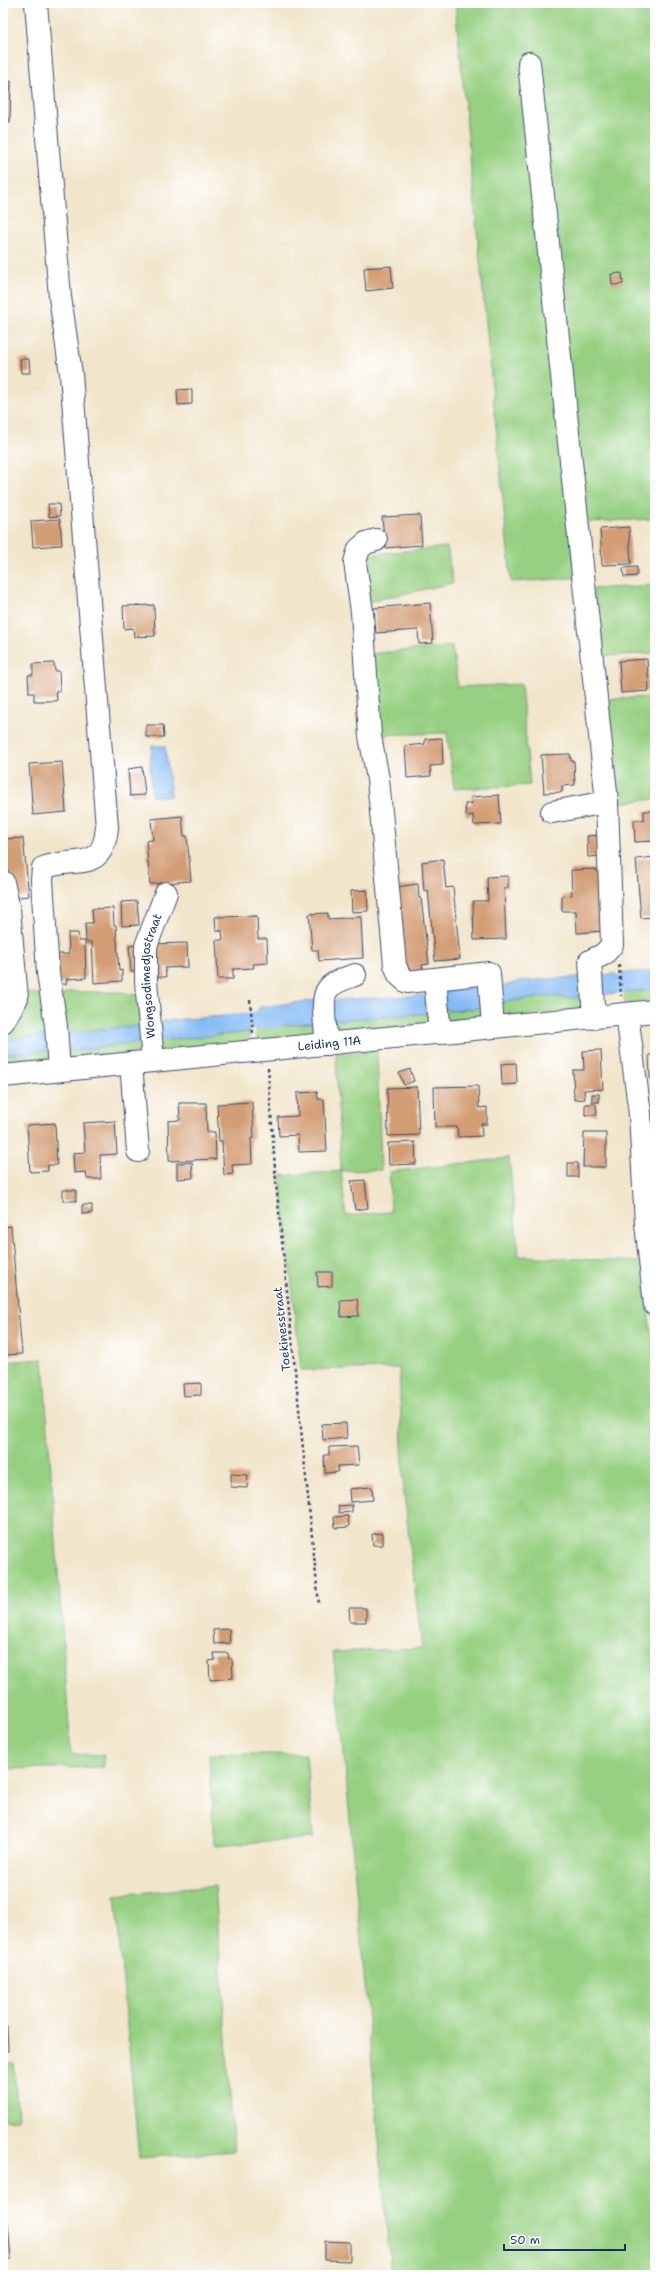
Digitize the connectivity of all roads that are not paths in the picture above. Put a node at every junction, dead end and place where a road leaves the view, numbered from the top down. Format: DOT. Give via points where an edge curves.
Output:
graph roads {
  1 [pos="36,3"];
  2 [pos="529,63"];
  3 [pos="376,540"];
  4 [pos="607,802"];
  5 [pos="552,812"];
  6 [pos="3,882"];
  7 [pos="166,894"];
  8 [pos="356,975"];
  9 [pos="436,988"];
  10 [pos="594,1012"];
  11 [pos="655,1012"];
  12 [pos="625,1014"];
  13 [pos="493,1021"];
  14 [pos="3,1022"];
  15 [pos="440,1028"];
  16 [pos="327,1044"];
  17 [pos="153,1061"];
  18 [pos="131,1063"];
  19 [pos="59,1067"];
  20 [pos="3,1076"];
  21 [pos="138,1151"];
  22 [pos="655,1305"];
  1 -- 19 [label="street" via="60,297 71,374 107,827 106,845 99,855 84,861 52,864 43,868 48,974"];
  2 -- 4 [label="street"];
  3 -- 9 [label="street" via="366,542 359,548 355,562 362,612 370,736 378,779 395,966 399,975 407,982"];
  4 -- 5 [label="street"];
  4 -- 10 [label="street" via="612,945 604,954 590,961"];
  6 -- 14 [label="street" via="9,910 17,998"];
  7 -- 17 [label="street, Wongsodimedjostraat" via="146,946"];
  8 -- 16 [label="street" via="340,980 328,989 324,998"];
  9 -- 13 [label="street" via="489,973"];
  9 -- 15 [label="street"];
  10 -- 12 [label="street, Leiding 11A"];
  10 -- 13 [label="street, Leiding 11A"];
  11 -- 12 [label="street, Leiding 11A"];
  12 -- 22 [label="street" via="640,1114 646,1224"];
  13 -- 15 [label="street, Leiding 11A"];
  15 -- 16 [label="street, Leiding 11A"];
  16 -- 17 [label="street, Leiding 11A"];
  17 -- 18 [label="street, Leiding 11A"];
  18 -- 19 [label="street, Leiding 11A"];
  18 -- 21 [label="street"];
  19 -- 20 [label="street, Leiding 11A"];
}
